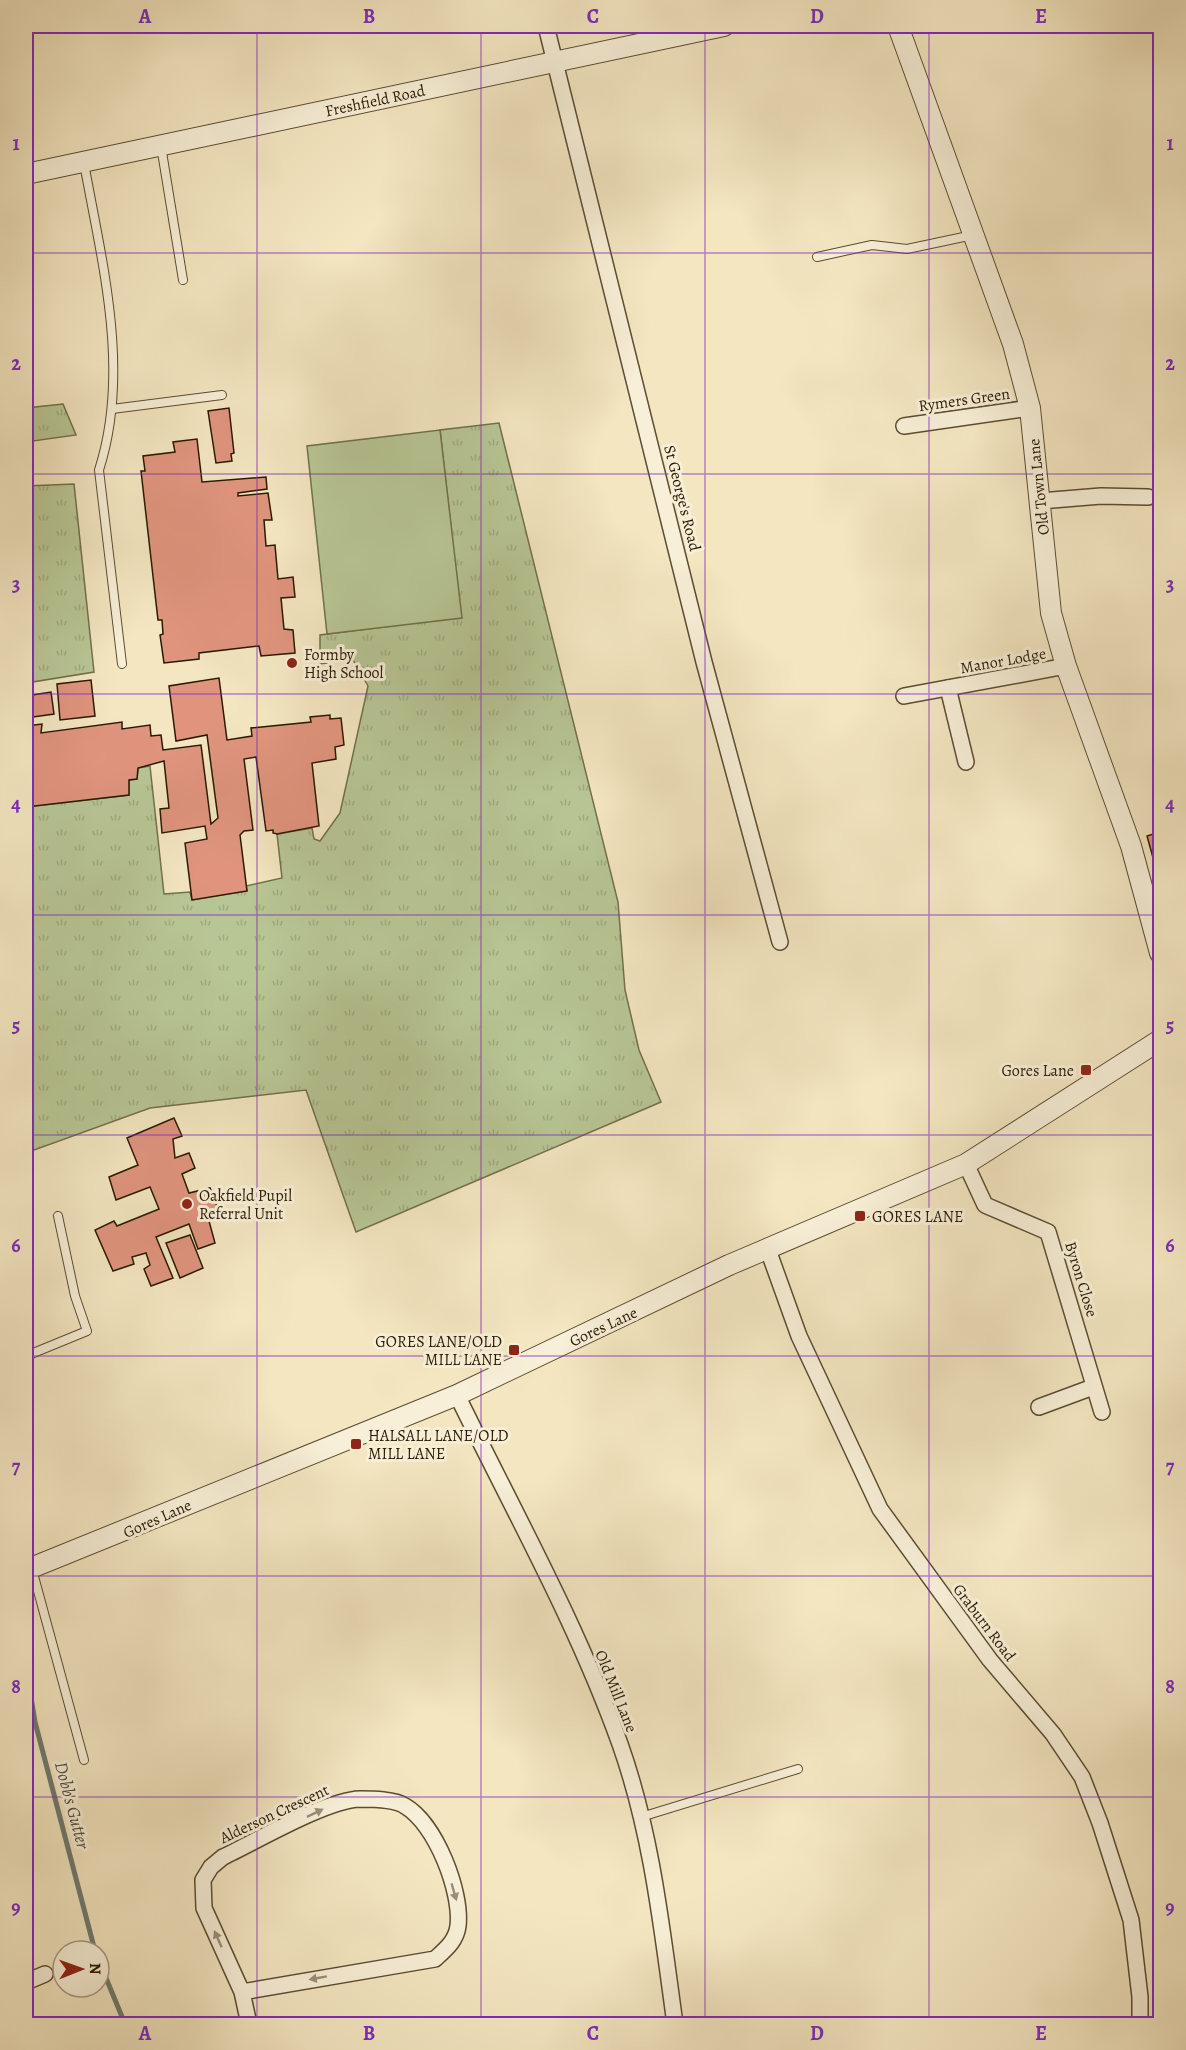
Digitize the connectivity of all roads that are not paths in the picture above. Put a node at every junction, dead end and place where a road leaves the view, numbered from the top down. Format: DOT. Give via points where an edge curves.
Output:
graph roads {
  1 [pos="546,26"];
  2 [pos="724,26"];
  3 [pos="897,26"];
  4 [pos="555,62"];
  5 [pos="161,146"];
  6 [pos="84,162"];
  7 [pos="26,174"];
  8 [pos="974,235"];
  9 [pos="817,257"];
  10 [pos="183,280"];
  11 [pos="222,395"];
  12 [pos="112,408"];
  13 [pos="1030,408"];
  14 [pos="904,426"];
  15 [pos="1148,497"];
  16 [pos="1040,501"];
  17 [pos="122,664"];
  18 [pos="1066,666"];
  19 [pos="948,688"];
  20 [pos="904,696"];
  21 [pos="966,762"];
  22 [pos="780,942"];
  23 [pos="1161,953"];
  24 [pos="1161,1040"];
  25 [pos="966,1164"];
  26 [pos="58,1216"];
  27 [pos="767,1247"];
  28 [pos="26,1356"];
  29 [pos="1093,1387"];
  30 [pos="457,1395"];
  31 [pos="1039,1407"];
  32 [pos="1102,1412"];
  33 [pos="27,1569"];
  34 [pos="84,1760"];
  35 [pos="798,1769"];
  36 [pos="641,1817"];
  37 [pos="45,1974"];
  38 [pos="26,1982"];
  39 [pos="242,1992"];
  40 [pos="249,2025"];
  41 [pos="675,2025"];
  42 [pos="1140,2025"];
  1 -- 4 [label="street, St George's Road"];
  2 -- 4 [label="street, Freshfield Road"];
  3 -- 8 [label="street, Old Town Lane"];
  4 -- 5 [label="street, Freshfield Road"];
  4 -- 22 [label="street, St George's Road" via="704,662"];
  5 -- 6 [label="street, Freshfield Road"];
  5 -- 10 [label="lane"];
  6 -- 7 [label="street, Freshfield Road"];
  6 -- 12 [label="lane" via="105,278 114,384"];
  8 -- 9 [label="lane" via="908,249 872,245"];
  8 -- 13 [label="street, Old Town Lane" via="1005,317"];
  11 -- 12 [label="lane"];
  12 -- 17 [label="lane" via="99,470"];
  13 -- 14 [label="street, Rymers Green"];
  13 -- 16 [label="street, Old Town Lane"];
  15 -- 16 [label="street"];
  16 -- 18 [label="street, Old Town Lane" via="1052,613"];
  18 -- 19 [label="street, Manor Lodge"];
  18 -- 23 [label="street, Old Town Lane" via="1131,846"];
  19 -- 20 [label="street, Manor Lodge"];
  19 -- 21 [label="street, Manor Lodge"];
  24 -- 25 [label="street, Gores Lane"];
  25 -- 27 [label="street, Gores Lane"];
  25 -- 29 [label="street, Byron Close" via="985,1205 1048,1232"];
  26 -- 28 [label="lane" via="75,1296 87,1331"];
  27 -- 30 [label="street, Gores Lane"];
  27 -- 42 [label="street, Graburn Road" via="799,1335 880,1509 990,1660 1053,1734 1082,1777 1131,1920"];
  29 -- 31 [label="street"];
  29 -- 32 [label="street, Byron Close"];
  30 -- 33 [label="street, Gores Lane"];
  30 -- 36 [label="street, Old Mill Lane" via="593,1676 620,1745"];
  33 -- 34 [label="lane"];
  35 -- 36 [label="lane"];
  36 -- 41 [label="street, Old Mill Lane"];
  37 -- 38 [label="street"];
  39 -- 39 [label="street, Alderson Crescent, one-way" via="204,1908 203,1880 210,1867 337,1802 360,1799 404,1804 423,1821 440,1846 458,1908 458,1928 451,1945 435,1959"];
  39 -- 40 [label="street, Alderson Crescent"];
}
